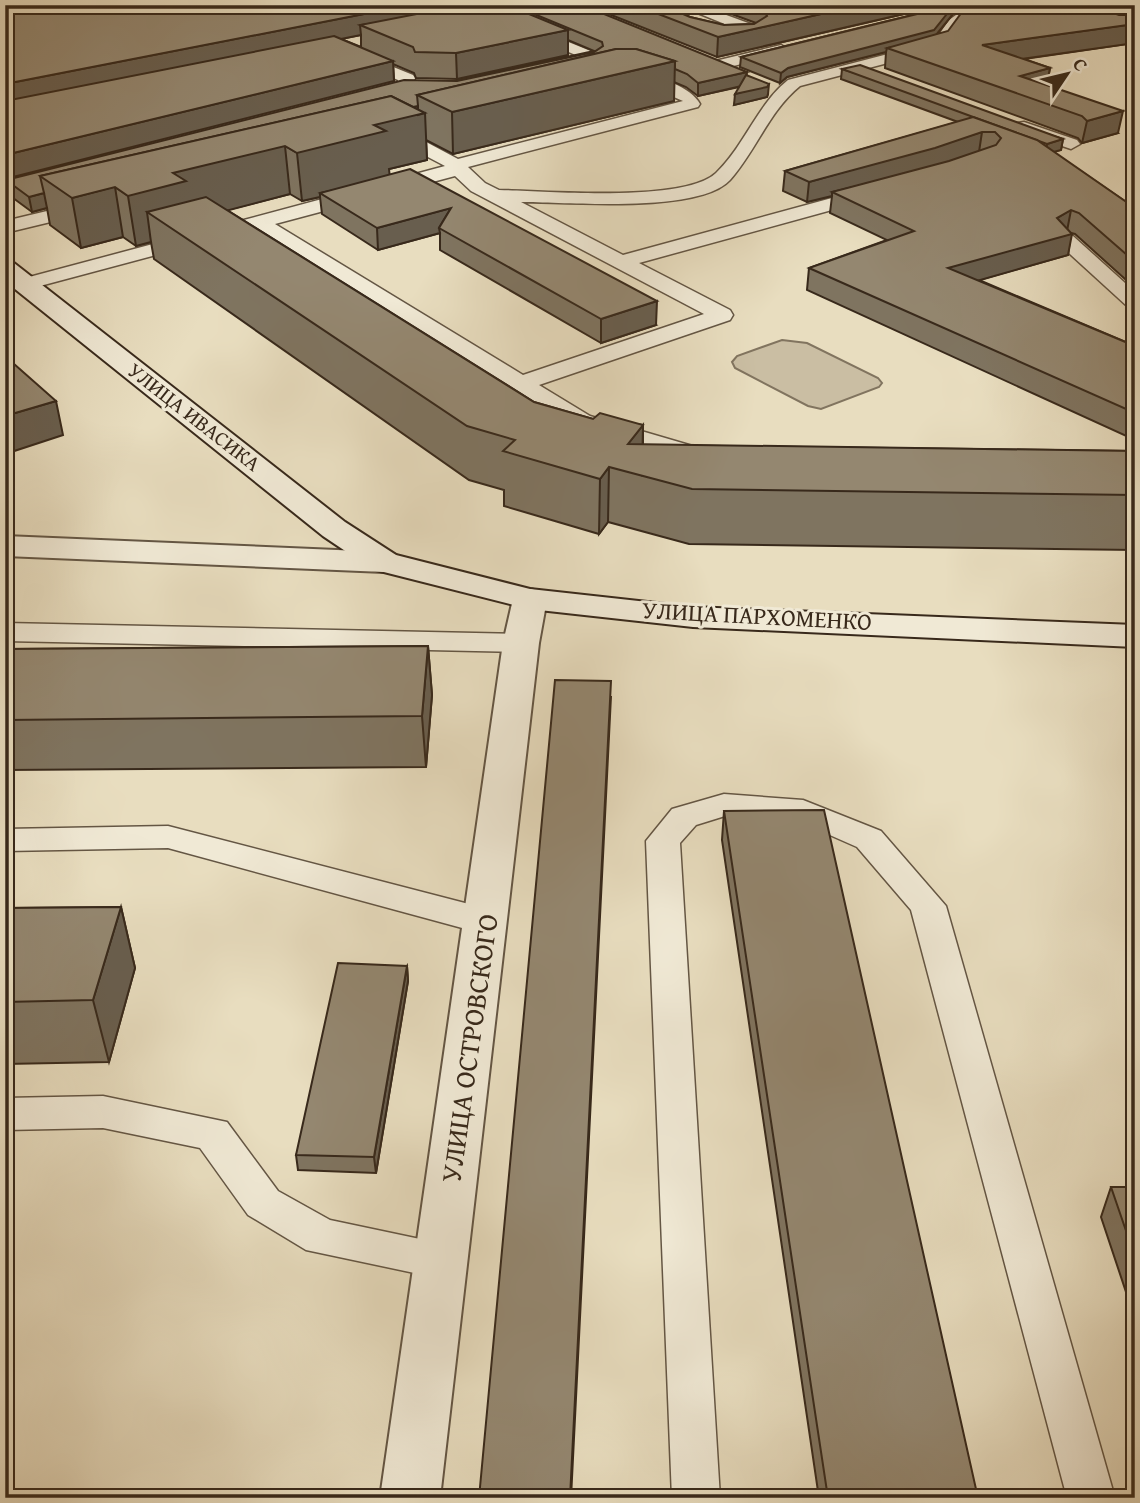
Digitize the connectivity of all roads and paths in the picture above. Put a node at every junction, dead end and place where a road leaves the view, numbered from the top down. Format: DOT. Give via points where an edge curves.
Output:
graph roads {
  1 [pos="685,5"];
  2 [pos="980,5"];
  3 [pos="508,22"];
  4 [pos="720,39"];
  5 [pos="374,40"];
  6 [pos="799,46"];
  7 [pos="334,47"];
  8 [pos="576,61"];
  9 [pos="858,66"];
  10 [pos="540,69"];
  11 [pos="739,74"];
  12 [pos="895,80"];
  13 [pos="761,83"];
  14 [pos="405,86"];
  15 [pos="424,89"];
  16 [pos="783,92"];
  17 [pos="351,99"];
  18 [pos="1008,121"];
  19 [pos="420,126"];
  20 [pos="1071,144"];
  21 [pos="456,165"];
  22 [pos="886,189"];
  23 [pos="496,197"];
  24 [pos="113,201"];
  25 [pos="259,222"];
  26 [pos="5,227"];
  27 [pos="233,229"];
  28 [pos="207,236"];
  29 [pos="1066,240"];
  30 [pos="620,261"];
  31 [pos="15,276"];
  32 [pos="1135,303"];
  33 [pos="522,383"];
  34 [pos="725,463"];
  35 [pos="5,545"];
  36 [pos="384,562"];
  37 [pos="526,621"];
  38 [pos="5,632"];
  39 [pos="1135,636"];
  40 [pos="5,840"];
  41 [pos="488,922"];
  42 [pos="5,1114"];
  43 [pos="438,1259"];
  44 [pos="410,1498"];
  45 [pos="696,1498"];
  46 [pos="1091,1498"];
  1 -- 4 [label="lane" via="754,30 756,35"];
  2 -- 9 [label="lane" via="954,23 940,45"];
  3 -- 8 [label="lane" via="593,57"];
  5 -- 7 [label="main road"];
  6 -- 11 [label="lane" via="711,62"];
  7 -- 14 [label="lane" via="407,78"];
  8 -- 10 [label="lane"];
  8 -- 21 [label="lane" via="612,77 650,81 689,98 691,104"];
  9 -- 12 [label="lane"];
  9 -- 16 [label="lane" via="794,83"];
  13 -- 16 [label="lane"];
  14 -- 15 [label="lane"];
  14 -- 17 [label="lane"];
  16 -- 23 [label="lane" via="721,179 691,191 655,198"];
  18 -- 20 [label="lane"];
  19 -- 21 [label="lane" via="387,134"];
  21 -- 23 [label="lane"];
  21 -- 25 [label="lane" via="449,172"];
  22 -- 30 [label="lane"];
  23 -- 30 [label="lane"];
  24 -- 26 [label="lane"];
  25 -- 27 [label="lane"];
  25 -- 33 [label="lane"];
  28 -- 31 [label="lane"];
  29 -- 32 [label="lane"];
  30 -- 33 [label="lane" via="722,315"];
  31 -- 36 [label="main road, УЛИЦА ИВАСИКА" via="334,529"];
  33 -- 34 [label="lane" via="582,421"];
  35 -- 36 [label="main road"];
  36 -- 37 [label="main road, УЛИЦА ПАРХОМЕНКО"];
  37 -- 38 [label="lane"];
  37 -- 39 [label="main road, УЛИЦА ПАРХОМЕНКО" via="693,617"];
  37 -- 41 [label="main road, УЛИЦА ОСТРОВСКОГО"];
  40 -- 41 [label="lane" via="168,837"];
  41 -- 43 [label="main road, УЛИЦА ОСТРОВСКОГО"];
  42 -- 43 [label="lane" via="103,1112 213,1134 263,1203 321,1237"];
  43 -- 44 [label="main road, УЛИЦА ОСТРОВСКОГО"];
  45 -- 46 [label="lane" via="663,841 684,817 724,805 803,811 869,839 928,906"];
}
